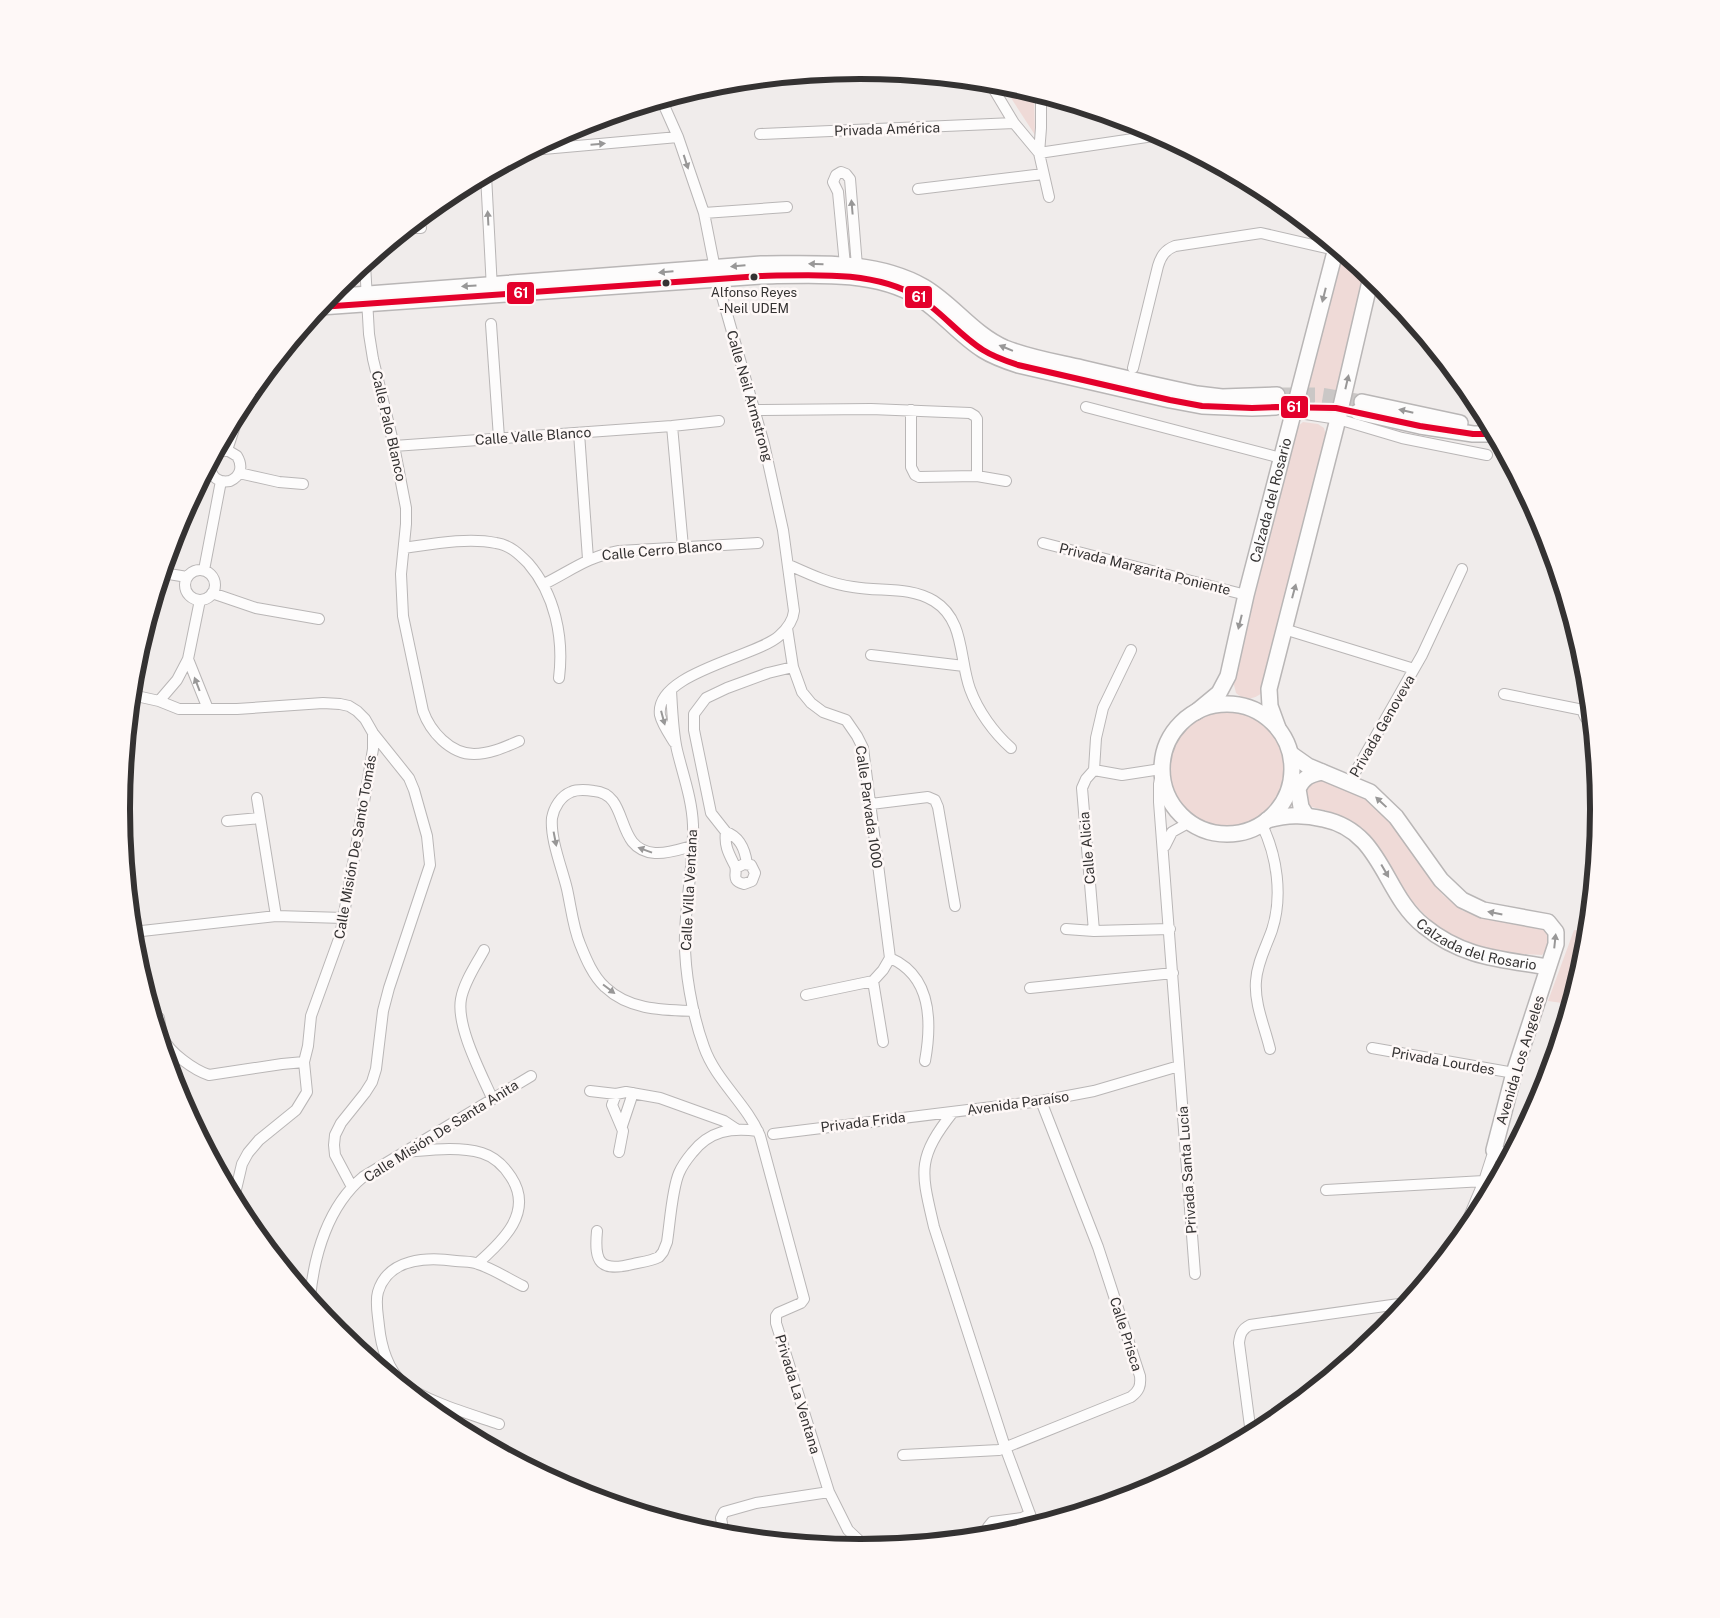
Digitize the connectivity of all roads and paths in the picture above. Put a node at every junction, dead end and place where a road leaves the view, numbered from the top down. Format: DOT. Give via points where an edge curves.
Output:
graph roads {
  1 [pos="995,92"];
  2 [pos="1041,102"];
  3 [pos="664,106"];
  4 [pos="1014,123"];
  5 [pos="760,134"];
  6 [pos="678,137"];
  7 [pos="1146,137"];
  8 [pos="549,148"];
  9 [pos="1038,153"];
  10 [pos="1043,174"];
  11 [pos="486,182"];
  12 [pos="918,189"];
  13 [pos="1049,197"];
  14 [pos="787,207"];
  15 [pos="704,213"];
  16 [pos="418,228"];
  17 [pos="421,228"];
  18 [pos="1325,247"];
  19 [pos="1334,254"];
  20 [pos="851,266"];
  21 [pos="365,273"];
  22 [pos="716,274"];
  23 [pos="1369,286"];
  24 [pos="492,290"];
  25 [pos="340,297"];
  26 [pos="367,299"];
  27 [pos="332,306"];
  28 [pos="491,324"];
  29 [pos="1133,368"];
  30 [pos="1086,407"];
  31 [pos="754,410"];
  32 [pos="911,410"];
  33 [pos="1293,412"];
  34 [pos="1338,419"];
  35 [pos="719,421"];
  36 [pos="1480,424"];
  37 [pos="672,426"];
  38 [pos="579,433"];
  39 [pos="1486,434"];
  40 [pos="499,438"];
  41 [pos="230,440"];
  42 [pos="394,446"];
  43 [pos="227,450"];
  44 [pos="1487,455"];
  45 [pos="1281,458"];
  46 [pos="239,473"];
  47 [pos="212,474"];
  48 [pos="978,476"];
  49 [pos="221,481"];
  50 [pos="1006,481"];
  51 [pos="302,484"];
  52 [pos="758,543"];
  53 [pos="1043,543"];
  54 [pos="683,547"];
  55 [pos="404,548"];
  56 [pos="588,559"];
  57 [pos="789,565"];
  58 [pos="204,570"];
  59 [pos="1462,570"];
  60 [pos="169,574"];
  61 [pos="186,577"];
  62 [pos="544,584"];
  63 [pos="212,593"];
  64 [pos="1246,595"];
  65 [pos="200,600"];
  66 [pos="319,619"];
  67 [pos="787,628"];
  68 [pos="1284,629"];
  69 [pos="1131,650"];
  70 [pos="871,655"];
  71 [pos="188,659"];
  72 [pos="964,666"];
  73 [pos="793,667"];
  74 [pos="1414,669"];
  75 [pos="1228,676"];
  76 [pos="559,678"];
  77 [pos="1269,689"];
  78 [pos="1504,694"];
  79 [pos="139,697"];
  80 [pos="159,701"];
  81 [pos="208,709"];
  82 [pos="1583,710"];
  83 [pos="1196,712"];
  84 [pos="1278,728"];
  85 [pos="373,733"];
  86 [pos="519,741"];
  87 [pos="1011,748"];
  88 [pos="1291,754"];
  89 [pos="1094,770"];
  90 [pos="1161,772"];
  91 [pos="1322,772"];
  92 [pos="1349,783"];
  93 [pos="258,798"];
  94 [pos="871,804"];
  95 [pos="1306,815"];
  96 [pos="260,818"];
  97 [pos="227,821"];
  98 [pos="1190,822"];
  99 [pos="1265,823"];
  100 [pos="726,832"];
  101 [pos="692,846"];
  102 [pos="1163,849"];
  103 [pos="746,864"];
  104 [pos="736,868"];
  105 [pos="956,906"];
  106 [pos="276,916"];
  107 [pos="344,918"];
  108 [pos="1066,929"];
  109 [pos="1170,929"];
  110 [pos="141,931"];
  111 [pos="1094,931"];
  112 [pos="484,950"];
  113 [pos="890,958"];
  114 [pos="1548,967"];
  115 [pos="1173,973"];
  116 [pos="873,981"];
  117 [pos="1030,988"];
  118 [pos="806,995"];
  119 [pos="694,1011"];
  120 [pos="882,1042"];
  121 [pos="170,1048"];
  122 [pos="1372,1048"];
  123 [pos="1270,1049"];
  124 [pos="925,1061"];
  125 [pos="304,1062"];
  126 [pos="1179,1066"];
  127 [pos="1514,1073"];
  128 [pos="530,1076"];
  129 [pos="590,1090"];
  130 [pos="633,1093"];
  131 [pos="616,1094"];
  132 [pos="492,1098"];
  133 [pos="1041,1101"];
  134 [pos="953,1112"];
  135 [pos="622,1126"];
  136 [pos="736,1129"];
  137 [pos="759,1134"];
  138 [pos="773,1134"];
  139 [pos="1494,1150"];
  140 [pos="405,1152"];
  141 [pos="619,1152"];
  142 [pos="1502,1156"];
  143 [pos="1484,1181"];
  144 [pos="352,1187"];
  145 [pos="236,1188"];
  146 [pos="1326,1190"];
  147 [pos="1476,1201"];
  148 [pos="597,1231"];
  149 [pos="478,1263"];
  150 [pos="1195,1274"];
  151 [pos="523,1286"];
  152 [pos="311,1290"];
  153 [pos="1395,1305"];
  154 [pos="392,1369"];
  155 [pos="438,1405"];
  156 [pos="499,1424"];
  157 [pos="1250,1426"];
  158 [pos="1005,1447"];
  159 [pos="903,1454"];
  160 [pos="829,1492"];
  161 [pos="1030,1514"];
  162 [pos="1031,1518"];
  163 [pos="722,1526"];
  164 [pos="988,1527"];
  165 [pos="857,1539"];
  1 -- 4 [label="street"];
  2 -- 9 [label="street"];
  3 -- 6 [label="street, Calle Neil Armstrong"];
  4 -- 5 [label="street, Privada América"];
  4 -- 9 [label="street"];
  8 -- 6 [label="street, one-way"];
  6 -- 15 [label="street, Calle Neil Armstrong, one-way"];
  7 -- 9 [label="street"];
  9 -- 10 [label="street"];
  10 -- 12 [label="street"];
  10 -- 13 [label="street"];
  24 -- 11 [label="street, one-way"];
  14 -- 15 [label="street"];
  15 -- 22 [label="street, Calle Neil Armstrong"];
  16 -- 17 [label="street"];
  18 -- 29 [label="street" via="1261,233 1169,249 1158,266"];
  19 -- 33 [label="street, Calzada del Rosario, one-way"];
  20 -- 20 [label="street, one-way" via="850,179 841,172 833,182 838,192"];
  20 -- 22 [label="street, one-way" via="760,264"];
  22 -- 20 [label="street, one-way" via="819,276 885,283 917,297 983,350 1018,365 1202,406 1252,408 1276,401 1197,394 1027,355 990,340 924,287 888,272"];
  21 -- 26 [label="street, Calle Palo Blanco"];
  22 -- 24 [label="street"];
  22 -- 31 [label="street, Calle Neil Armstrong"];
  34 -- 23 [label="street, Calzada del Rosario, one-way"];
  24 -- 26 [label="street"];
  25 -- 26 [label="street"];
  26 -- 27 [label="street"];
  26 -- 42 [label="street, Calle Palo Blanco" via="373,359"];
  28 -- 40 [label="street"];
  30 -- 45 [label="street"];
  31 -- 32 [label="street"];
  31 -- 57 [label="street, Calle Neil Armstrong" via="774,484"];
  32 -- 48 [label="street" via="970,413 975,416"];
  32 -- 48 [label="street" via="911,467 914,474"];
  33 -- 34 [label="street"];
  33 -- 45 [label="street, Calzada del Rosario"];
  34 -- 44 [label="street" via="1402,438"];
  68 -- 34 [label="street, Calzada del Rosario, one-way"];
  35 -- 37 [label="street, Calle Valle Blanco"];
  36 -- 39 [label="street, one-way" via="1360,407 1420,426"];
  37 -- 38 [label="street, Calle Valle Blanco"];
  37 -- 54 [label="street"];
  38 -- 40 [label="street, Calle Valle Blanco"];
  38 -- 56 [label="street"];
  40 -- 42 [label="street, Calle Valle Blanco"];
  41 -- 43 [label="street"];
  42 -- 55 [label="street, Calle Palo Blanco" via="406,508"];
  43 -- 46 [label="street" via="240,460"];
  45 -- 64 [label="street, Calzada del Rosario"];
  46 -- 49 [label="street" via="230,481"];
  46 -- 51 [label="street"];
  47 -- 49 [label="street"];
  48 -- 50 [label="street"];
  49 -- 58 [label="street"];
  52 -- 54 [label="street, Calle Cerro Blanco"];
  53 -- 64 [label="street, Privada Margarita Poniente"];
  54 -- 56 [label="street, Calle Cerro Blanco" via="619,551"];
  55 -- 62 [label="street" via="457,542 495,542 512,548"];
  55 -- 86 [label="street, Calle Palo Blanco" via="401,574 403,616 419,699 428,724 447,744 471,754 492,752"];
  56 -- 62 [label="street, Calle Cerro Blanco"];
  57 -- 67 [label="street, Calle Neil Armstrong" via="794,610"];
  57 -- 72 [label="street" via="833,583 854,588 916,592 936,602 948,612 956,628"];
  58 -- 61 [label="street" via="194,571"];
  58 -- 63 [label="street" via="214,580"];
  59 -- 74 [label="street, Privada Genoveva"];
  60 -- 61 [label="street"];
  61 -- 65 [label="street" via="184,583 188,595"];
  62 -- 76 [label="street" via="556,616 561,663"];
  63 -- 65 [label="street"];
  63 -- 66 [label="street" via="256,608"];
  64 -- 75 [label="street, Calzada del Rosario, one-way"];
  65 -- 71 [label="street"];
  67 -- 73 [label="street, Calle Parvada 1000"];
  67 -- 101 [label="street, Calle Villa Ventana" via="778,638 686,678 671,690 676,746 691,808"];
  68 -- 74 [label="street"];
  68 -- 77 [label="street, Calzada del Rosario"];
  69 -- 89 [label="street" via="1103,708 1096,738"];
  70 -- 72 [label="street"];
  71 -- 80 [label="street" via="177,680"];
  81 -- 71 [label="street, one-way"];
  72 -- 87 [label="street" via="977,705 1001,740"];
  73 -- 94 [label="street, Calle Parvada 1000" via="805,698 823,712 846,720 857,736 863,748"];
  73 -- 100 [label="street" via="727,688 706,698 694,714 694,730 712,813"];
  74 -- 92 [label="street, Privada Genoveva"];
  75 -- 77 [label="street" via="1230,692 1242,702 1258,701"];
  75 -- 83 [label="street, Calzada del Rosario" via="1219,693"];
  77 -- 84 [label="street, Calzada del Rosario" via="1270,706"];
  78 -- 82 [label="street"];
  79 -- 80 [label="street, Calle Misión De Santa Anita"];
  80 -- 81 [label="street, Calle Misión De Santa Anita" via="179,708"];
  81 -- 85 [label="street, Calle Misión De Santa Anita" via="340,704 357,711"];
  83 -- 84 [label="street, Calzada del Rosario" via="1217,706 1240,707 1260,714"];
  83 -- 90 [label="street, Calzada del Rosario" via="1176,726 1170,735 1164,746"];
  84 -- 88 [label="street, Calzada del Rosario"];
  85 -- 107 [label="street, Calle Misión De Santo Tomás"];
  85 -- 144 [label="street, Calle Misión De Santa Anita" via="414,790 427,836 430,865 388,988 372,1082 335,1135 335,1155"];
  88 -- 91 [label="street, Calzada del Rosario"];
  88 -- 99 [label="street, Calzada del Rosario" via="1290,784 1285,798"];
  89 -- 90 [label="street" via="1122,775"];
  89 -- 111 [label="street, Calle Alicia" via="1082,788"];
  90 -- 98 [label="street, Calzada del Rosario" via="1169,798"];
  90 -- 102 [label="street"];
  91 -- 92 [label="street, Calzada del Rosario"];
  91 -- 95 [label="street" via="1306,777 1298,789 1301,808"];
  114 -- 92 [label="street, Calzada del Rosario, one-way" via="1557,938 1548,922 1483,910 1462,900 1441,880 1406,829 1386,807 1370,792"];
  93 -- 96 [label="street"];
  94 -- 105 [label="street" via="928,797 935,800"];
  94 -- 113 [label="street, Calle Parvada 1000"];
  95 -- 99 [label="street, Calzada del Rosario" via="1284,816"];
  95 -- 114 [label="street, Calzada del Rosario, one-way" via="1330,820 1365,842 1407,909 1440,938 1461,950 1481,956"];
  96 -- 97 [label="street"];
  96 -- 106 [label="street"];
  98 -- 99 [label="street, Calzada del Rosario" via="1203,830 1225,835 1248,832"];
  98 -- 102 [label="street" via="1172,832"];
  99 -- 123 [label="street" via="1275,859 1277,892 1272,929 1256,981 1258,1004"];
  100 -- 103 [label="street" via="738,839"];
  100 -- 104 [label="street" via="727,851"];
  101 -- 119 [label="street, Calle Villa Ventana" via="685,936"];
  101 -- 119 [label="street, one-way" via="663,853 638,848 627,834 614,801 599,791 572,791 560,801 552,820 579,942 599,980 632,1004 658,1010"];
  102 -- 109 [label="street"];
  103 -- 104 [label="street"];
  103 -- 104 [label="street" via="755,873 748,883 736,880"];
  106 -- 107 [label="street"];
  106 -- 110 [label="street"];
  107 -- 125 [label="street, Calle Misión De Santo Tomás" via="311,1016"];
  108 -- 111 [label="street"];
  109 -- 111 [label="street"];
  109 -- 115 [label="street"];
  112 -- 132 [label="street" via="463,991 460,1012 464,1030"];
  113 -- 116 [label="street"];
  113 -- 124 [label="street" via="909,969 924,995 930,1032"];
  114 -- 127 [label="street, Avenida Los Angeles"];
  115 -- 117 [label="street"];
  115 -- 126 [label="street"];
  116 -- 118 [label="street"];
  116 -- 120 [label="street"];
  119 -- 137 [label="street, Calle Villa Ventana" via="709,1059 751,1117"];
  121 -- 125 [label="street" via="180,1058 210,1075"];
  122 -- 127 [label="street, Privada Lourdes"];
  125 -- 145 [label="street, Calle Misión De Santo Tomás" via="307,1092 296,1110 248,1153"];
  126 -- 133 [label="street, Avenida Paraíso" via="1094,1091"];
  126 -- 150 [label="street, Privada Santa Lucía"];
  127 -- 139 [label="street, Avenida Los Angeles"];
  128 -- 132 [label="street, Calle Misión De Santa Anita"];
  129 -- 131 [label="street"];
  130 -- 131 [label="street"];
  130 -- 135 [label="street"];
  130 -- 136 [label="street" via="660,1098 724,1121"];
  131 -- 135 [label="street" via="612,1105"];
  132 -- 140 [label="street, Calle Misión De Santa Anita"];
  133 -- 134 [label="street, Avenida Paraíso"];
  133 -- 158 [label="street, Calle Prisca" via="1098,1248 1140,1384 1131,1397"];
  134 -- 138 [label="street, Privada Frida"];
  134 -- 158 [label="street, Avenida Paraíso" via="925,1156 926,1192 934,1227"];
  135 -- 141 [label="street"];
  136 -- 137 [label="street"];
  136 -- 148 [label="street" via="704,1140 684,1163 676,1183 667,1242 659,1257 609,1268 597,1254"];
  137 -- 160 [label="street, Privada La Ventana" via="804,1299 802,1303 778,1313 776,1323"];
  139 -- 142 [label="street"];
  139 -- 143 [label="street, Avenida Los Angeles"];
  140 -- 144 [label="street, Calle Misión De Santa Anita"];
  140 -- 149 [label="street" via="471,1151 497,1160 515,1182 519,1194 517,1215 506,1236"];
  143 -- 146 [label="street"];
  143 -- 147 [label="street, Avenida Los Angeles"];
  144 -- 152 [label="street, Calle Misión De Santa Anita" via="319,1246"];
  149 -- 151 [label="street"];
  149 -- 154 [label="street" via="417,1260 403,1264 383,1280 378,1293 380,1330"];
  153 -- 157 [label="street" via="1250,1325 1243,1330 1239,1343"];
  155 -- 156 [label="street"];
  158 -- 159 [label="street, Calle Prisca" via="999,1450"];
  158 -- 161 [label="street, Avenida Paraíso"];
  160 -- 163 [label="street" via="756,1503 724,1512"];
  160 -- 165 [label="street, Privada La Ventana" via="848,1530"];
  161 -- 162 [label="street, Avenida Paraíso"];
  161 -- 164 [label="street" via="992,1522"];
}
